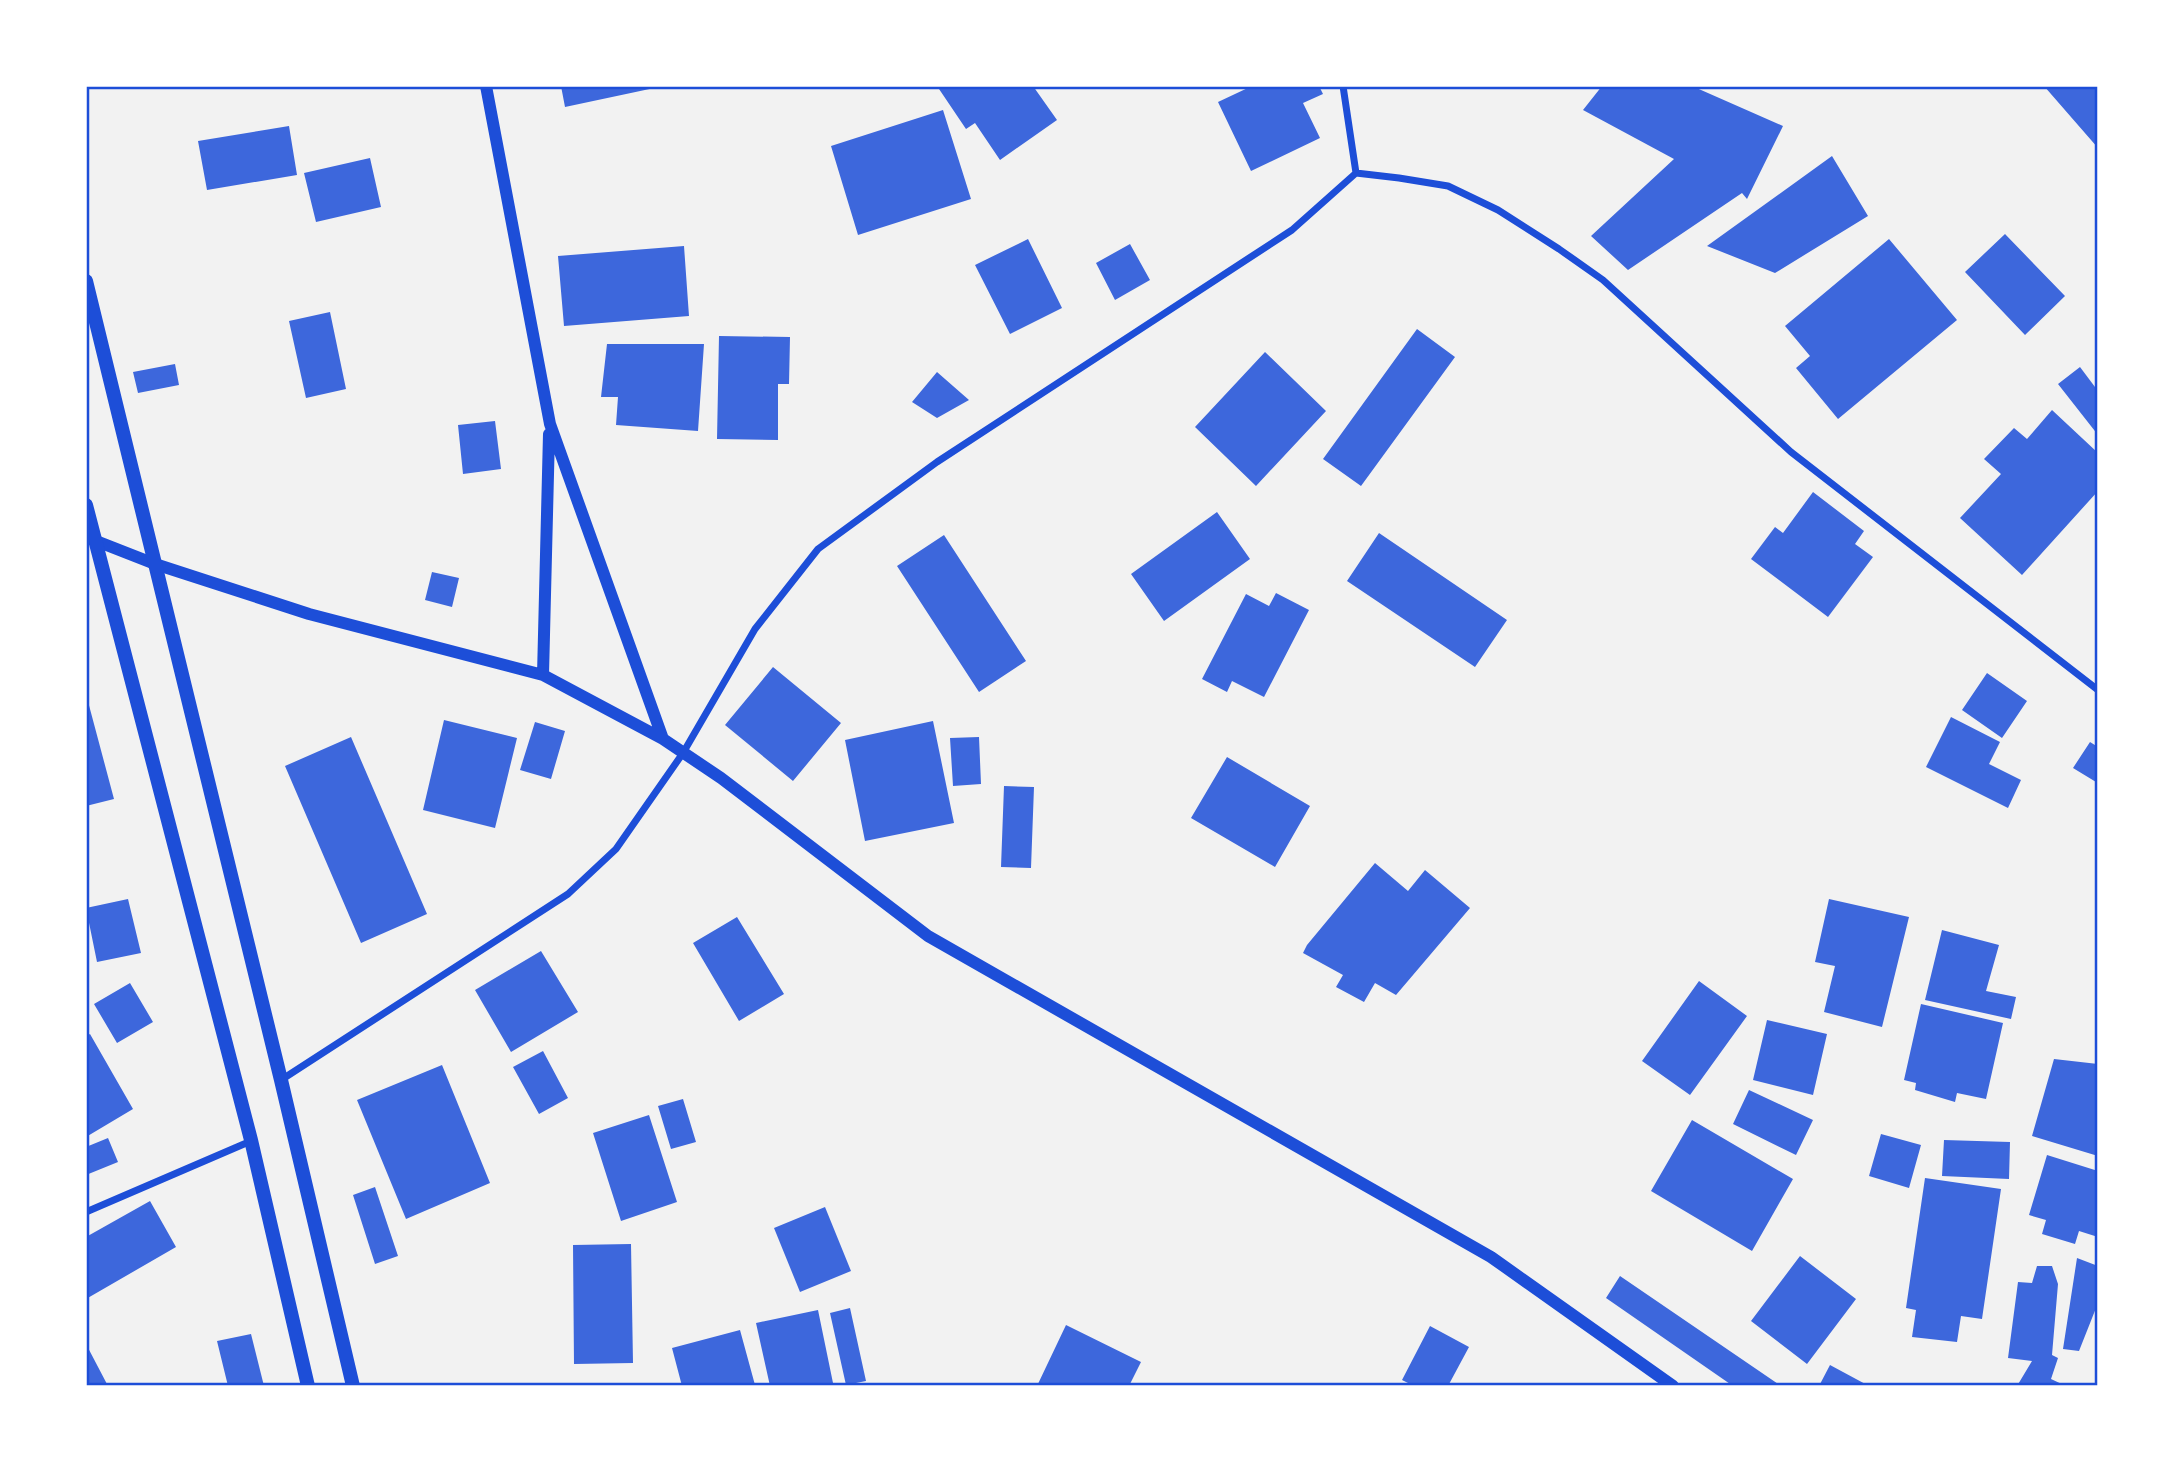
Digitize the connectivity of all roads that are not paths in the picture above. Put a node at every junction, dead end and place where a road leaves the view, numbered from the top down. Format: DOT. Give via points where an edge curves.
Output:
graph roads {
  1 [pos="486,86"];
  2 [pos="1343,86"];
  3 [pos="1356,173"];
  4 [pos="86,281"];
  5 [pos="550,424"];
  6 [pos="86,505"];
  7 [pos="90,538"];
  8 [pos="155,564"];
  9 [pos="543,675"];
  10 [pos="2098,690"];
  11 [pos="663,739"];
  12 [pos="683,752"];
  13 [pos="281,1080"];
  14 [pos="251,1140"];
  15 [pos="86,1212"];
  16 [pos="308,1386"];
  17 [pos="353,1386"];
  18 [pos="1673,1386"];
  1 -- 5 [label="street"];
  2 -- 3 [label="street"];
  3 -- 10 [label="street" via="1448,186 1497,209 1559,249 1603,280 1791,452"];
  3 -- 12 [label="street" via="1292,230 937,462 818,549 755,629"];
  4 -- 8 [label="main road"];
  5 -- 9 [label="street"];
  5 -- 11 [label="street"];
  6 -- 7 [label="main road"];
  7 -- 8 [label="street"];
  7 -- 14 [label="main road"];
  8 -- 9 [label="street" via="309,614"];
  8 -- 13 [label="main road"];
  9 -- 11 [label="street"];
  11 -- 12 [label="street"];
  12 -- 13 [label="street" via="616,849 568,894"];
  12 -- 18 [label="street" via="928,936 1491,1257"];
  13 -- 17 [label="main road"];
  14 -- 15 [label="street"];
  14 -- 16 [label="main road"];
}
